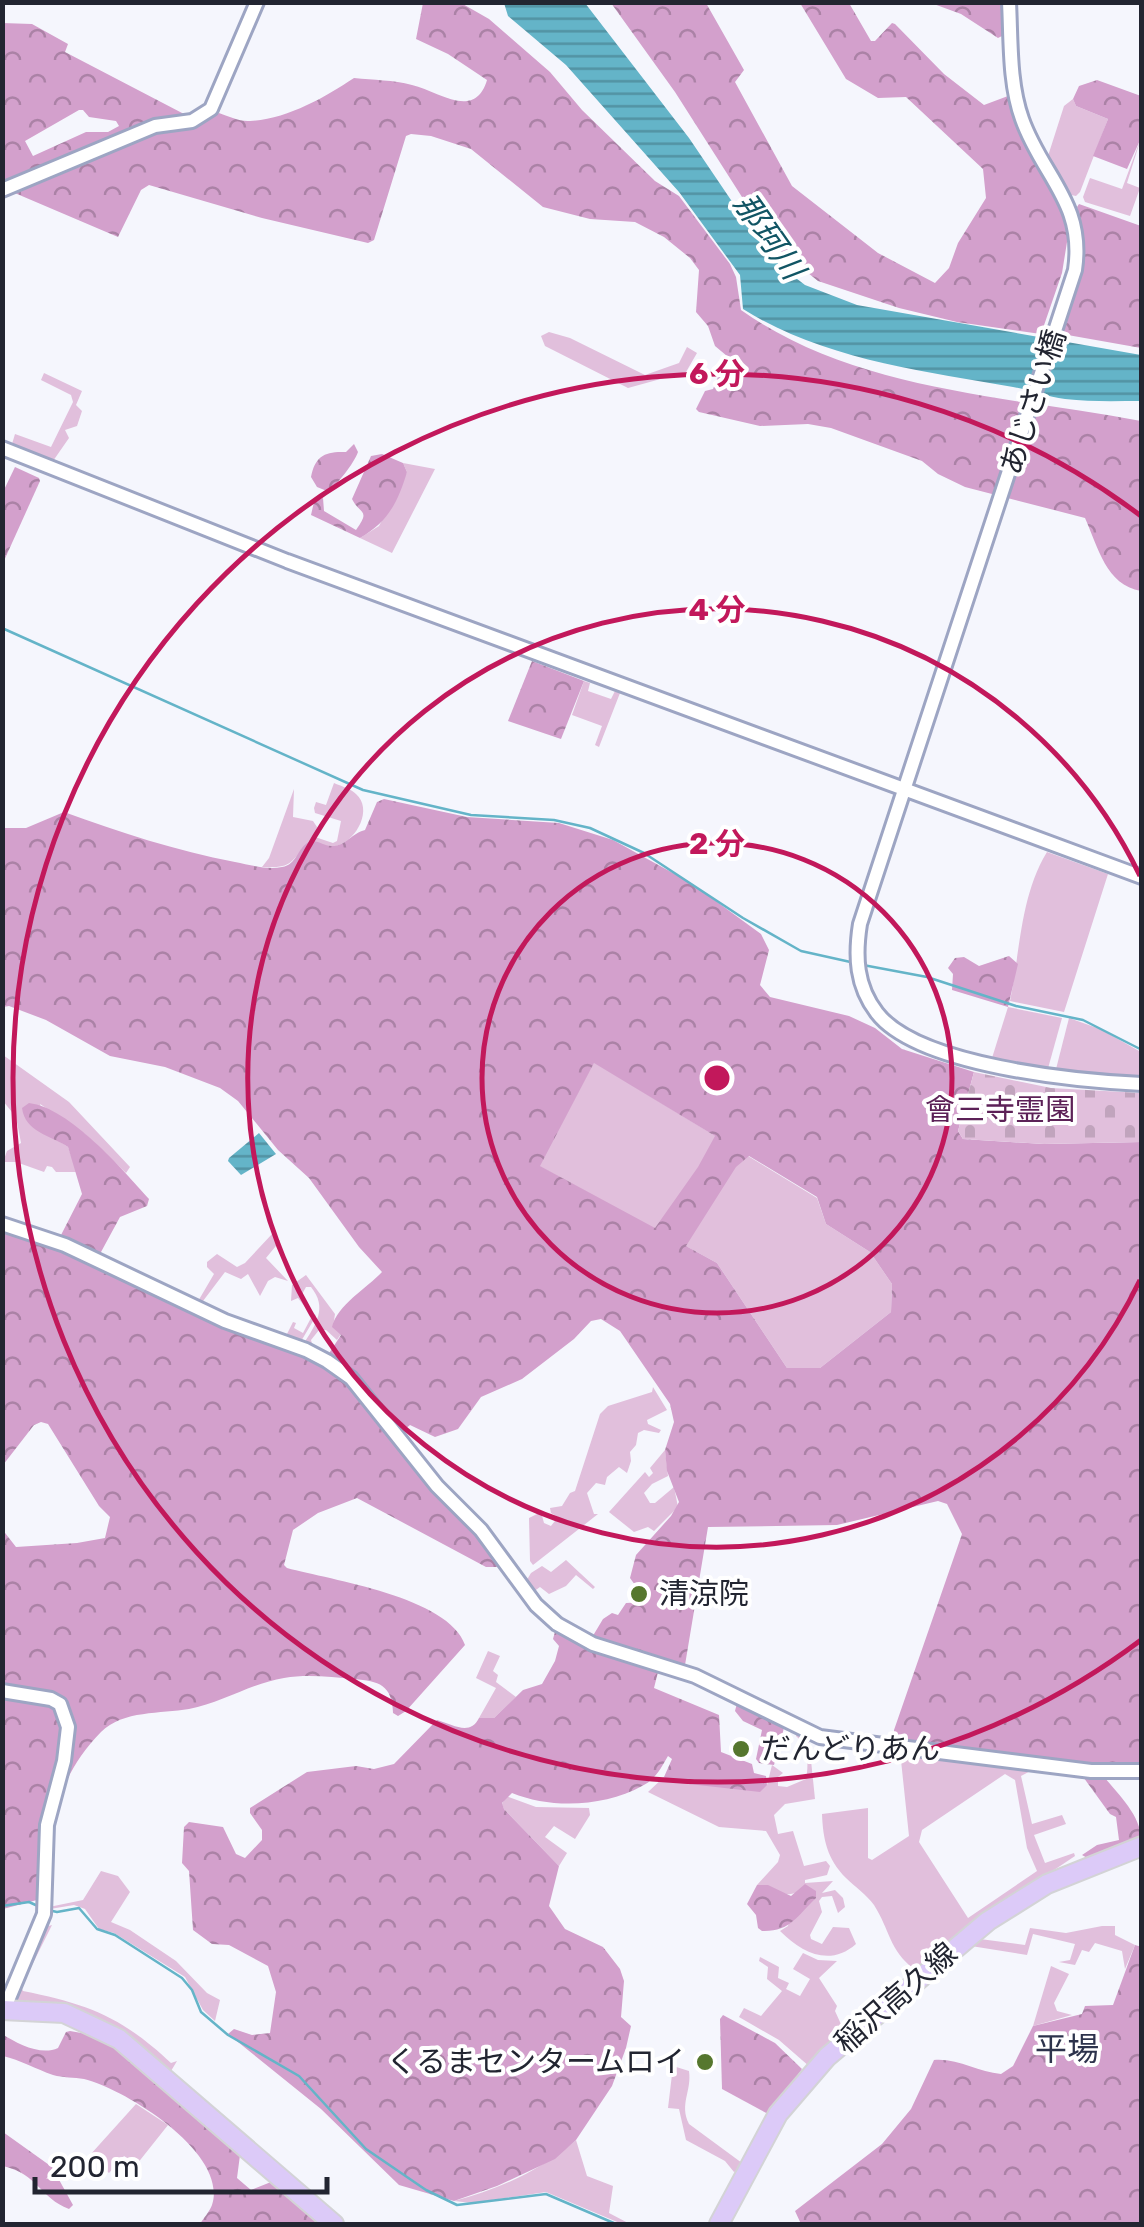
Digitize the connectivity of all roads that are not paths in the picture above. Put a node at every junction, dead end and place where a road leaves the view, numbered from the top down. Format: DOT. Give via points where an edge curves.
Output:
graph roads {
  1 [pos="257,2"];
  2 [pos="1009,2"];
  3 [pos="2,190"];
  4 [pos="2,448"];
  5 [pos="904,788"];
  6 [pos="1142,877"];
  7 [pos="1142,1084"];
  8 [pos="2,1224"];
  9 [pos="2,1691"];
  10 [pos="1142,1771"];
  11 [pos="1142,1846"];
  12 [pos="4,2003"];
  13 [pos="334,2224"];
  14 [pos="719,2224"];
  1 -- 3 [label="street" via="203,116 155,126"];
  2 -- 5 [label="street, あじさい橋" via="1020,113 1066,200 1078,255"];
  4 -- 5 [label="street" via="273,556"];
  5 -- 6 [label="street"];
  5 -- 7 [label="street, あじさい橋" via="857,943 860,981 877,1013 900,1033 947,1052 1052,1077"];
  8 -- 10 [label="street" via="306,1350 351,1378 536,1605 593,1644 695,1676 820,1737 1091,1771"];
  9 -- 12 [label="street" via="51,1699 60,1704 68,1727 45,1840 44,1914"];
  11 -- 14 [label="main road, 稲沢高久線" via="1047,1884 988,1921 828,2057 778,2114"];
  12 -- 13 [label="main road" via="64,2013 119,2039"];
}
